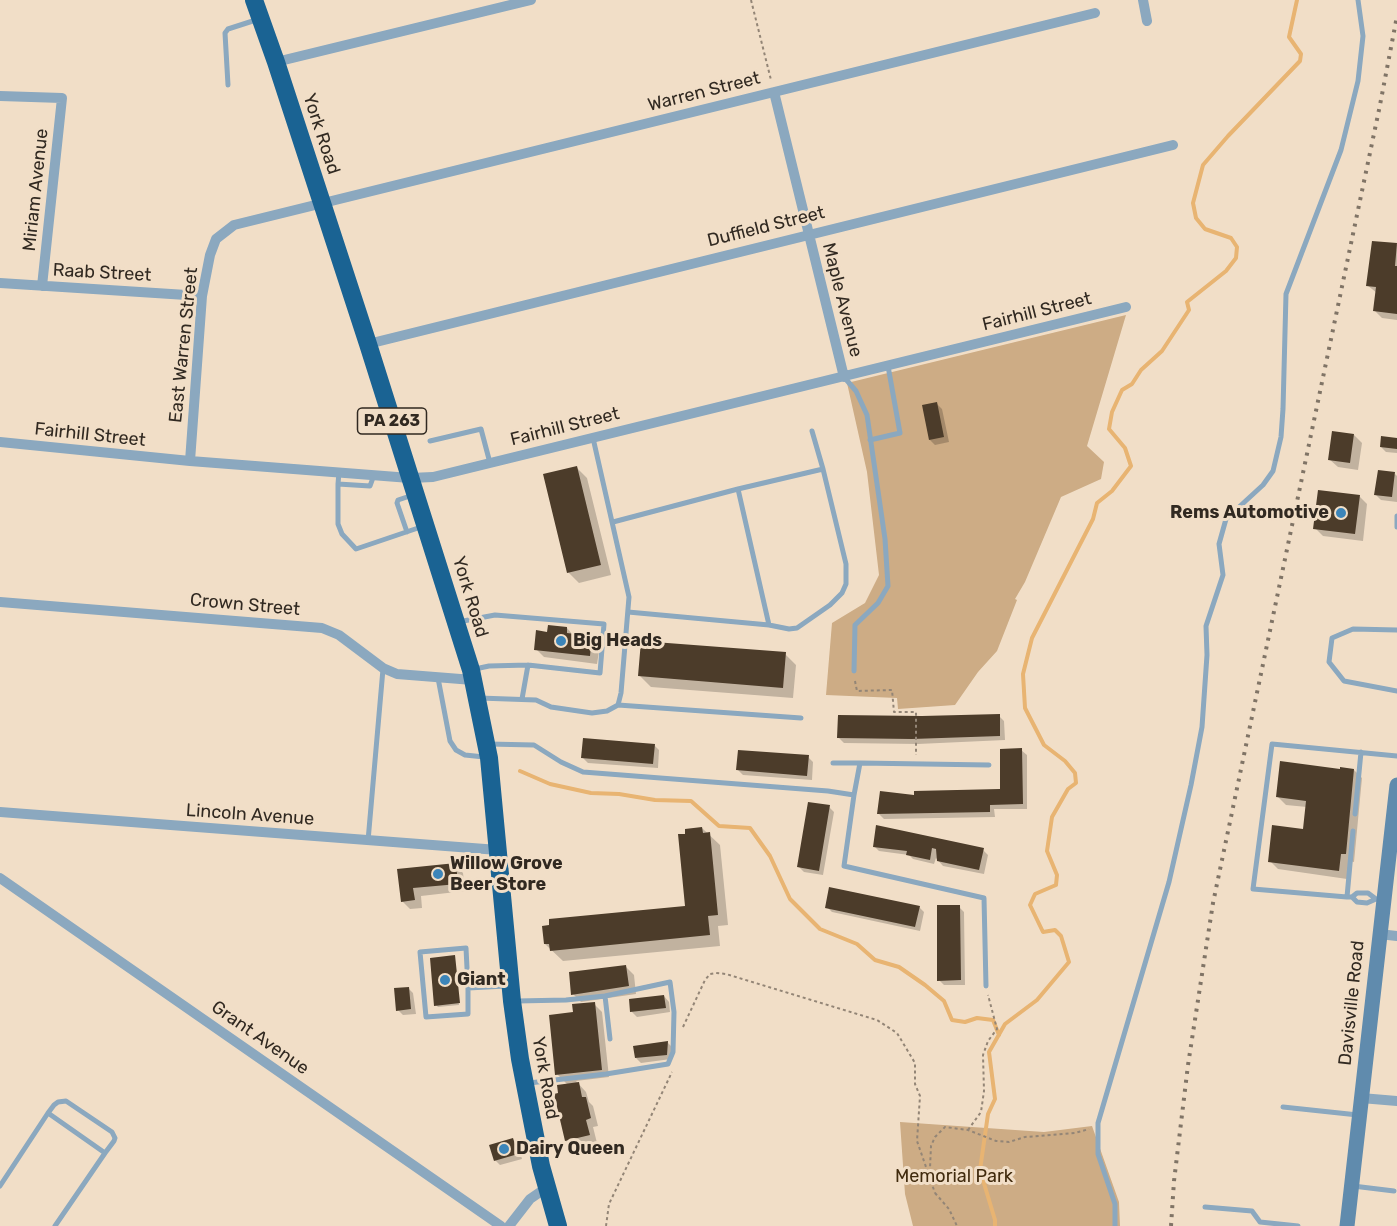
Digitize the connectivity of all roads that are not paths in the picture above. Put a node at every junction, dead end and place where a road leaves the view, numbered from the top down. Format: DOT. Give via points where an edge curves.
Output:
graph roads {
  1 [pos="254,0"];
  2 [pos="531,0"];
  3 [pos="1143,0"];
  4 [pos="1358,0"];
  5 [pos="1095,13"];
  6 [pos="260,19"];
  7 [pos="1148,21"];
  8 [pos="276,62"];
  9 [pos="228,85"];
  10 [pos="774,92"];
  11 [pos="0,96"];
  12 [pos="1173,145"];
  13 [pos="322,203"];
  14 [pos="808,234"];
  15 [pos="0,283"];
  16 [pos="42,286"];
  17 [pos="202,296"];
  18 [pos="1126,307"];
  19 [pos="368,344"];
  20 [pos="888,366"];
  21 [pos="844,376"];
  22 [pos="812,431"];
  23 [pos="592,437"];
  24 [pos="870,440"];
  25 [pos="430,441"];
  26 [pos="0,442"];
  27 [pos="190,461"];
  28 [pos="490,463"];
  29 [pos="822,469"];
  30 [pos="339,472"];
  31 [pos="374,475"];
  32 [pos="338,484"];
  33 [pos="413,486"];
  34 [pos="738,489"];
  35 [pos="1397,516"];
  36 [pos="613,522"];
  37 [pos="426,525"];
  38 [pos="1397,528"];
  39 [pos="407,532"];
  40 [pos="0,602"];
  41 [pos="628,612"];
  42 [pos="457,622"];
  43 [pos="769,625"];
  44 [pos="1397,630"];
  45 [pos="528,665"];
  46 [pos="383,668"];
  47 [pos="854,671"];
  48 [pos="472,675"];
  49 [pos="438,677"];
  50 [pos="1397,691"];
  51 [pos="477,698"];
  52 [pos="522,699"];
  53 [pos="618,705"];
  54 [pos="801,718"];
  55 [pos="488,751"];
  56 [pos="1361,752"];
  57 [pos="1397,756"];
  58 [pos="833,763"];
  59 [pos="860,763"];
  60 [pos="989,765"];
  61 [pos="1397,785"];
  62 [pos="854,795"];
  63 [pos="0,812"];
  64 [pos="1355,814"];
  65 [pos="1353,831"];
  66 [pos="368,841"];
  67 [pos="498,850"];
  68 [pos="0,878"];
  69 [pos="1349,897"];
  70 [pos="1379,899"];
  71 [pos="1379,934"];
  72 [pos="1397,936"];
  73 [pos="986,986"];
  74 [pos="468,988"];
  75 [pos="511,993"];
  76 [pos="605,996"];
  77 [pos="610,1039"];
  78 [pos="524,1083"];
  79 [pos="1361,1098"];
  80 [pos="1397,1101"];
  81 [pos="1283,1107"];
  82 [pos="48,1113"];
  83 [pos="1359,1115"];
  84 [pos="105,1153"];
  85 [pos="0,1186"];
  86 [pos="1352,1186"];
  87 [pos="546,1188"];
  88 [pos="1394,1191"];
  89 [pos="1205,1208"];
  90 [pos="55,1226"];
  91 [pos="501,1226"];
  92 [pos="509,1226"];
  93 [pos="558,1226"];
  94 [pos="1116,1226"];
  95 [pos="1298,1226"];
  96 [pos="1347,1226"];
  1 -- 6 [label="highway, York Road / PA 263"];
  2 -- 8 [label="street"];
  3 -- 7 [label="street"];
  4 -- 94 [label="lane" via="1363,36 1341,150 1286,294 1284,410 1276,460 1263,485 1226,519 1219,544 1223,575 1206,626 1202,727 1191,785 1169,882 1098,1123 1098,1154 1115,1204"];
  5 -- 10 [label="street, Warren Street"];
  6 -- 8 [label="highway, York Road / PA 263"];
  6 -- 9 [label="lane" via="225,33"];
  8 -- 13 [label="highway, York Road / PA 263"];
  10 -- 13 [label="street, Warren Street"];
  10 -- 14 [label="street, Maple Avenue"];
  11 -- 16 [label="street, Miriam Avenue" via="62,98"];
  12 -- 14 [label="street, Duffield Street"];
  13 -- 17 [label="street, East Warren Street" via="234,225 216,238"];
  13 -- 19 [label="highway, York Road / PA 263"];
  14 -- 19 [label="street, Duffield Street"];
  14 -- 21 [label="street, Maple Avenue"];
  15 -- 16 [label="street, Raab Street"];
  16 -- 17 [label="street, Raab Street"];
  17 -- 27 [label="street, East Warren Street"];
  18 -- 20 [label="street, Fairhill Street"];
  19 -- 33 [label="highway, York Road / PA 263"];
  20 -- 21 [label="street, Fairhill Street"];
  20 -- 24 [label="lane" via="900,433"];
  21 -- 23 [label="street, Fairhill Street"];
  21 -- 24 [label="lane" via="867,415"];
  22 -- 29 [label="lane"];
  23 -- 28 [label="street, Fairhill Street"];
  23 -- 36 [label="lane"];
  24 -- 47 [label="lane" via="888,586 878,603 855,625"];
  25 -- 28 [label="lane" via="481,429"];
  26 -- 27 [label="street, Fairhill Street"];
  27 -- 30 [label="street, Fairhill Street"];
  28 -- 33 [label="street, Fairhill Street"];
  29 -- 34 [label="lane"];
  29 -- 43 [label="lane" via="846,564 846,584 830,605 797,628"];
  30 -- 31 [label="street, Fairhill Street"];
  30 -- 32 [label="lane"];
  31 -- 32 [label="lane" via="370,486"];
  31 -- 33 [label="street, Fairhill Street"];
  32 -- 39 [label="lane" via="338,524 353,547"];
  33 -- 37 [label="highway, York Road / PA 263"];
  33 -- 39 [label="lane" via="398,500"];
  34 -- 36 [label="lane"];
  34 -- 43 [label="lane"];
  35 -- 38 [label="lane"];
  36 -- 41 [label="lane" via="629,597"];
  37 -- 39 [label="lane"];
  37 -- 42 [label="highway, York Road / PA 263"];
  40 -- 46 [label="street, Crown Street" via="322,628 339,635"];
  41 -- 43 [label="lane"];
  41 -- 53 [label="lane"];
  42 -- 45 [label="lane" via="495,615 604,624 600,673"];
  42 -- 48 [label="highway, York Road / PA 263"];
  44 -- 50 [label="lane" via="1353,628 1332,638 1329,662 1344,681"];
  45 -- 48 [label="lane" via="489,666"];
  45 -- 52 [label="lane"];
  46 -- 49 [label="street, Crown Street" via="397,674"];
  46 -- 66 [label="lane"];
  48 -- 49 [label="street, Crown Street"];
  48 -- 51 [label="highway, York Road / PA 263"];
  49 -- 55 [label="lane" via="450,741 456,750 465,755"];
  51 -- 52 [label="lane"];
  51 -- 55 [label="highway, York Road / PA 263"];
  52 -- 53 [label="lane" via="592,713"];
  53 -- 54 [label="lane"];
  55 -- 62 [label="lane" via="534,745 583,772"];
  55 -- 67 [label="highway, York Road / PA 263"];
  56 -- 57 [label="lane"];
  56 -- 64 [label="lane"];
  56 -- 69 [label="lane" via="1272,744 1253,889"];
  58 -- 59 [label="lane"];
  59 -- 60 [label="lane"];
  59 -- 62 [label="lane"];
  61 -- 70 [label="street, Davisville Road"];
  62 -- 73 [label="lane" via="844,866 984,898"];
  63 -- 66 [label="street, Lincoln Avenue"];
  65 -- 69 [label="lane"];
  66 -- 67 [label="street, Lincoln Avenue"];
  67 -- 75 [label="highway, York Road / PA 263"];
  68 -- 91 [label="street, Grant Avenue"];
  69 -- 70 [label="lane" via="1367,903"];
  70 -- 71 [label="street, Davisville Road"];
  71 -- 72 [label="street"];
  71 -- 79 [label="street, Davisville Road"];
  74 -- 74 [label="lane" via="466,948 420,952 426,1017 468,1014"];
  74 -- 75 [label="lane"];
  75 -- 76 [label="lane" via="567,1000"];
  75 -- 78 [label="highway, York Road / PA 263"];
  76 -- 77 [label="lane"];
  76 -- 78 [label="lane" via="670,982 674,1012 673,1052 668,1064"];
  78 -- 87 [label="highway, York Road / PA 263"];
  79 -- 80 [label="street"];
  79 -- 83 [label="street, Davisville Road"];
  81 -- 83 [label="lane"];
  82 -- 84 [label="lane"];
  82 -- 84 [label="lane" via="58,1102 66,1101 112,1132 114,1141"];
  82 -- 85 [label="lane"];
  83 -- 86 [label="street, Davisville Road"];
  84 -- 90 [label="lane"];
  86 -- 88 [label="lane"];
  86 -- 96 [label="street, Davisville Road"];
  87 -- 92 [label="street" via="530,1199"];
  87 -- 93 [label="highway, York Road / PA 263"];
  89 -- 95 [label="lane" via="1252,1211 1260,1222"];
}
